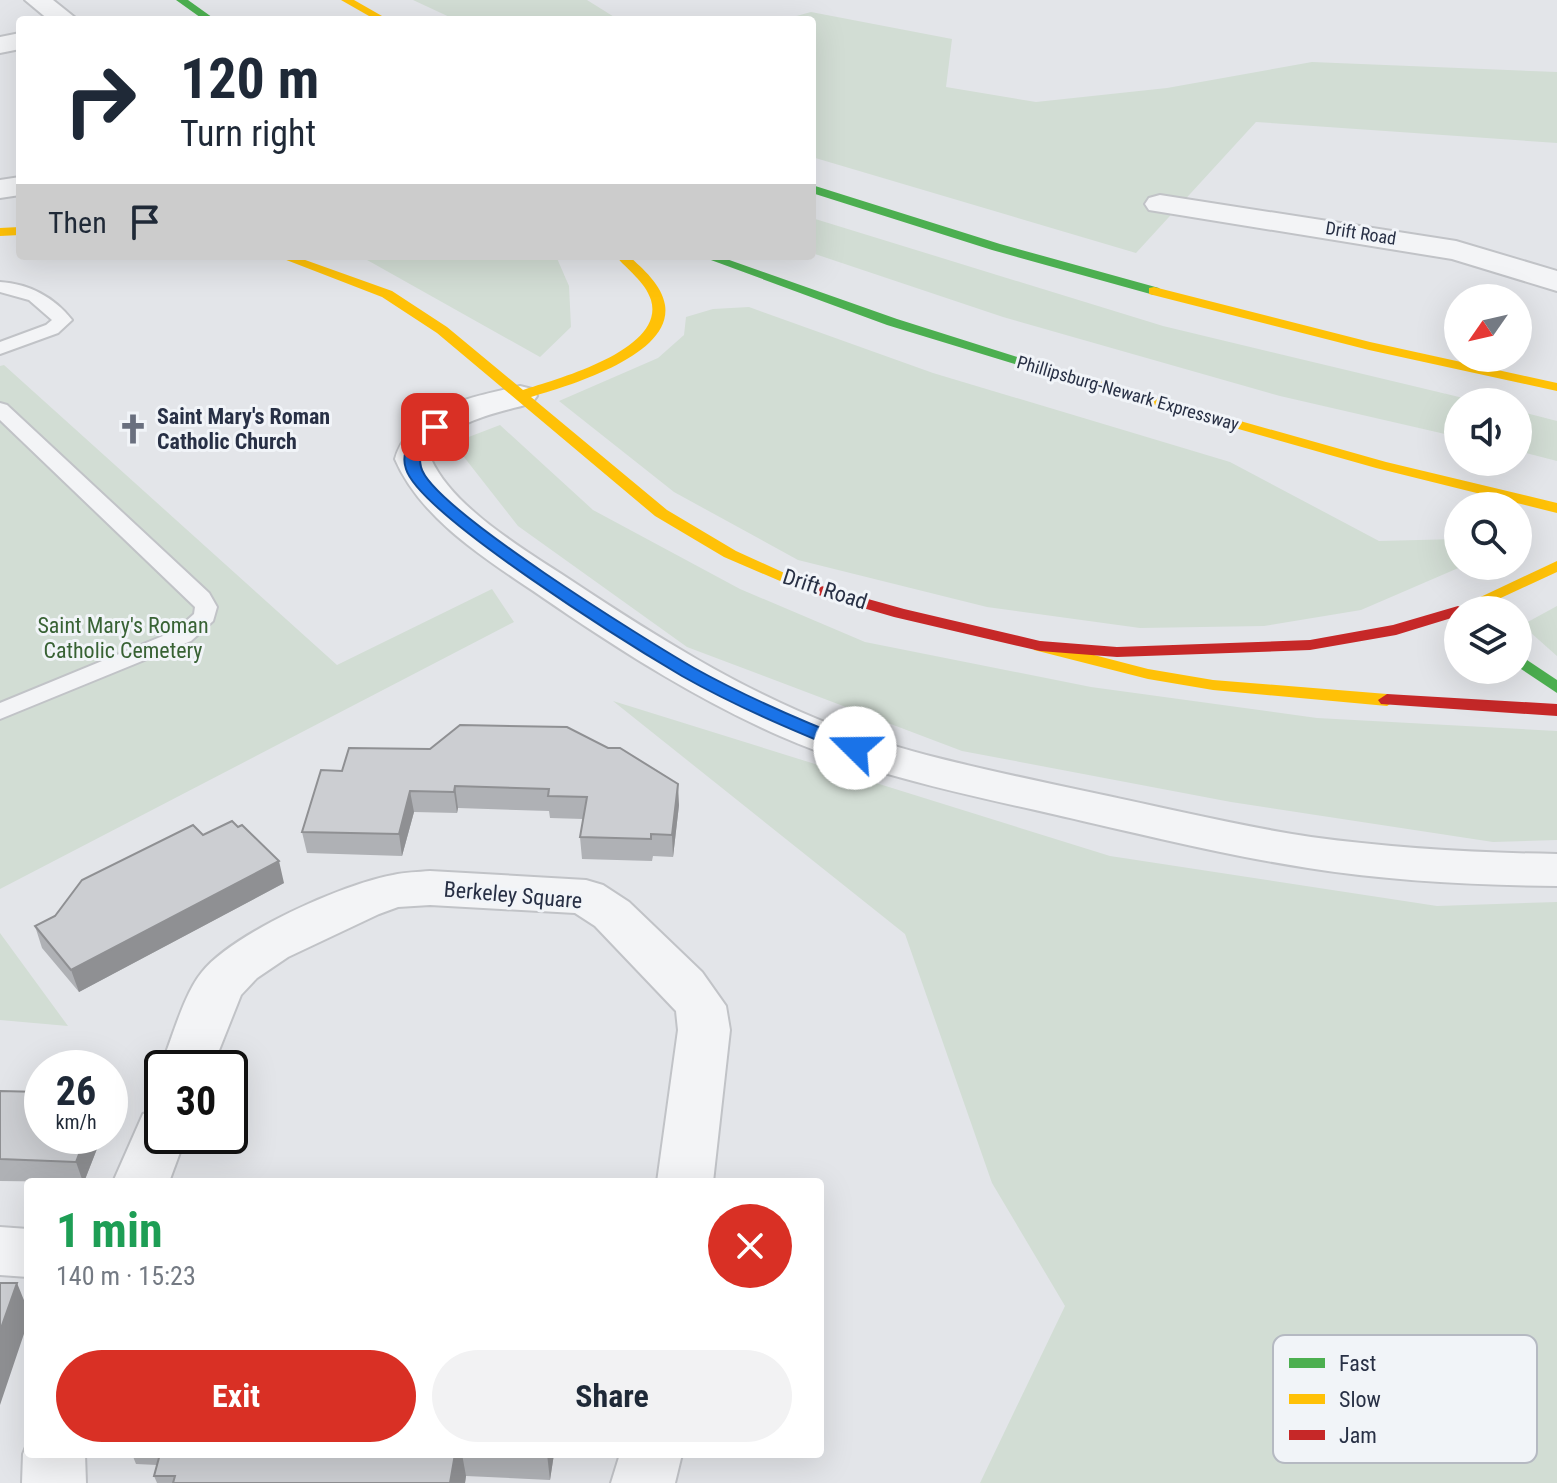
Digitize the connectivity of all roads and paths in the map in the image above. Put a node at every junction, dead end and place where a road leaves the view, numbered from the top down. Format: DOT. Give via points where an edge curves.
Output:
graph roads {
  1 [pos="37,0"];
  2 [pos="181,0"];
  3 [pos="346,0"];
  4 [pos="59,16"];
  5 [pos="205,16"];
  6 [pos="376,16"];
  7 [pos="816,190"];
  8 [pos="1160,204"];
  9 [pos="294,260"];
  10 [pos="626,260"];
  11 [pos="717,260"];
  12 [pos="1557,281"];
  13 [pos="0,287"];
  14 [pos="0,348"];
  15 [pos="1557,387"];
  16 [pos="520,396"];
  17 [pos="0,409"];
  18 [pos="1557,508"];
  19 [pos="1557,566"];
  20 [pos="1494,596"];
  21 [pos="1444,616"];
  22 [pos="1040,646"];
  23 [pos="1532,669"];
  24 [pos="1557,688"];
  25 [pos="1557,710"];
  26 [pos="0,712"];
  27 [pos="1557,870"];
  28 [pos="193,1050"];
  29 [pos="152,1154"];
  30 [pos="143,1178"];
  31 [pos="686,1178"];
  32 [pos="0,1251"];
  33 [pos="24,1253"];
  34 [pos="54,1458"];
  35 [pos="651,1458"];
  36 [pos="54,1483"];
  37 [pos="643,1483"];
  1 -- 4 [label="street"];
  2 -- 5 [label="main road"];
  3 -- 6 [label="main road"];
  7 -- 15 [label="main road" via="1176,296"];
  8 -- 12 [label="street, Drift Road" via="1456,250"];
  9 -- 16 [label="main road, Drift Road" via="387,294 442,330"];
  10 -- 16 [label="main road" via="656,295 659,313 648,338 617,361"];
  11 -- 18 [label="main road, Phillipsburg-Newark Expressway" via="1067,377 1463,488"];
  13 -- 14 [label="lane" via="16,287 42,299 63,320"];
  16 -- 22 [label="main road, Drift Road" via="661,513 730,554 805,586"];
  16 -- 27 [label="street" via="435,427 418,440 413,470 437,498 507,556 688,672 777,717 855,748 990,787 1303,852"];
  17 -- 26 [label="lane" via="206,607 205,616 183,636"];
  19 -- 20 [label="main road, Drift Road"];
  21 -- 22 [label="main road, Drift Road" via="1310,645 1131,652"];
  22 -- 25 [label="main road" via="1162,676 1239,688"];
  23 -- 24 [label="main road"];
  28 -- 31 [label="street, Berkeley Square" via="219,986 239,965 271,944 362,902 394,891 430,888 586,897 612,914 701,1006 704,1030"];
  29 -- 30 [label="street"];
  32 -- 33 [label="street"];
  34 -- 36 [label="street"];
  35 -- 37 [label="street"];
}
